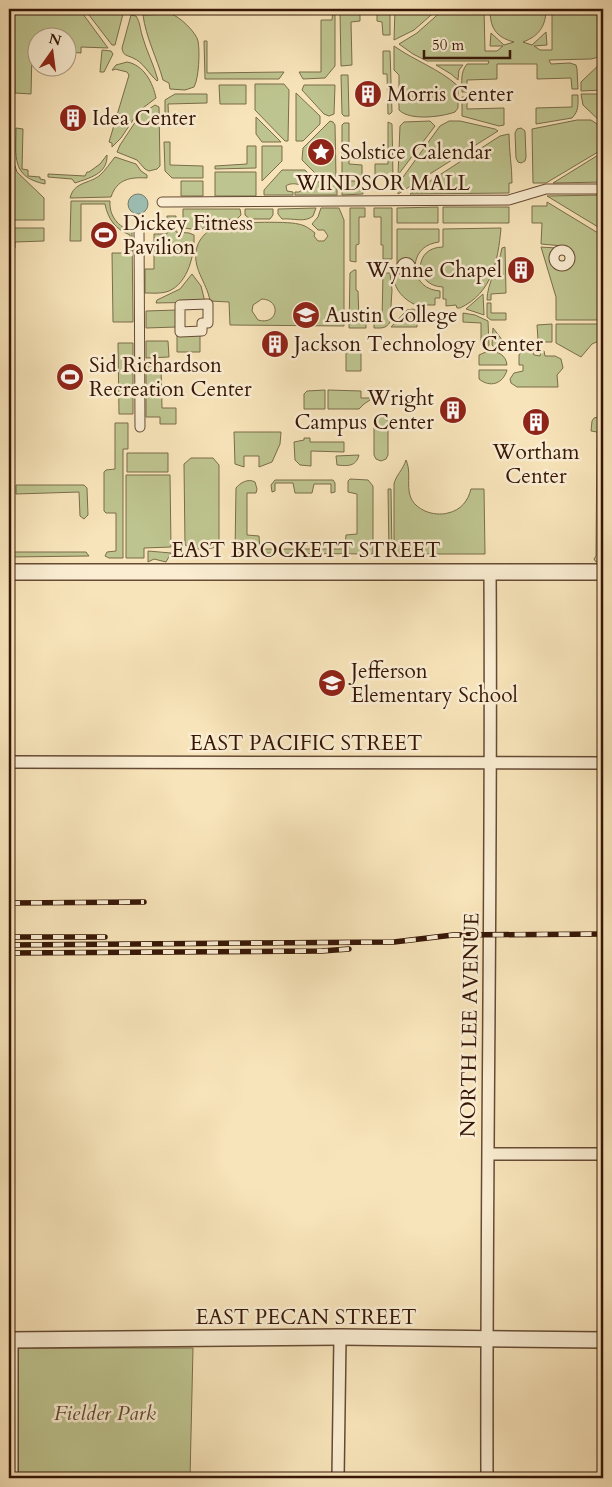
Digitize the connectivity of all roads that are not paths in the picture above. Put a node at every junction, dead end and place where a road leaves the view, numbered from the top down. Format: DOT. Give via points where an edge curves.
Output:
graph roads {
  1 [pos="603,189"];
  2 [pos="162,202"];
  3 [pos="139,229"];
  4 [pos="140,427"];
  5 [pos="490,571"];
  6 [pos="9,572"];
  7 [pos="603,572"];
  8 [pos="9,762"];
  9 [pos="492,762"];
  10 [pos="603,763"];
  11 [pos="488,1154"];
  12 [pos="603,1154"];
  13 [pos="340,1338"];
  14 [pos="487,1339"];
  15 [pos="11,1340"];
  16 [pos="603,1340"];
  17 [pos="12,1478"];
  18 [pos="338,1478"];
  19 [pos="487,1478"];
  1 -- 2 [label="street, WINDSOR MALL" via="546,189 509,200"];
  3 -- 4 [label="street"];
  5 -- 6 [label="street, EAST BROCKETT STREET"];
  5 -- 7 [label="street, EAST BROCKETT STREET"];
  5 -- 9 [label="street, NORTH LEE AVENUE"];
  8 -- 9 [label="street, EAST PACIFIC STREET"];
  9 -- 10 [label="street, EAST PACIFIC STREET"];
  9 -- 11 [label="street, NORTH LEE AVENUE"];
  11 -- 12 [label="street"];
  11 -- 14 [label="street, NORTH LEE AVENUE"];
  13 -- 14 [label="street, EAST PECAN STREET"];
  13 -- 15 [label="street, EAST PECAN STREET"];
  13 -- 18 [label="street"];
  14 -- 16 [label="street, EAST PECAN STREET"];
  14 -- 19 [label="street, NORTH LEE AVENUE"];
  15 -- 17 [label="street"];
}
